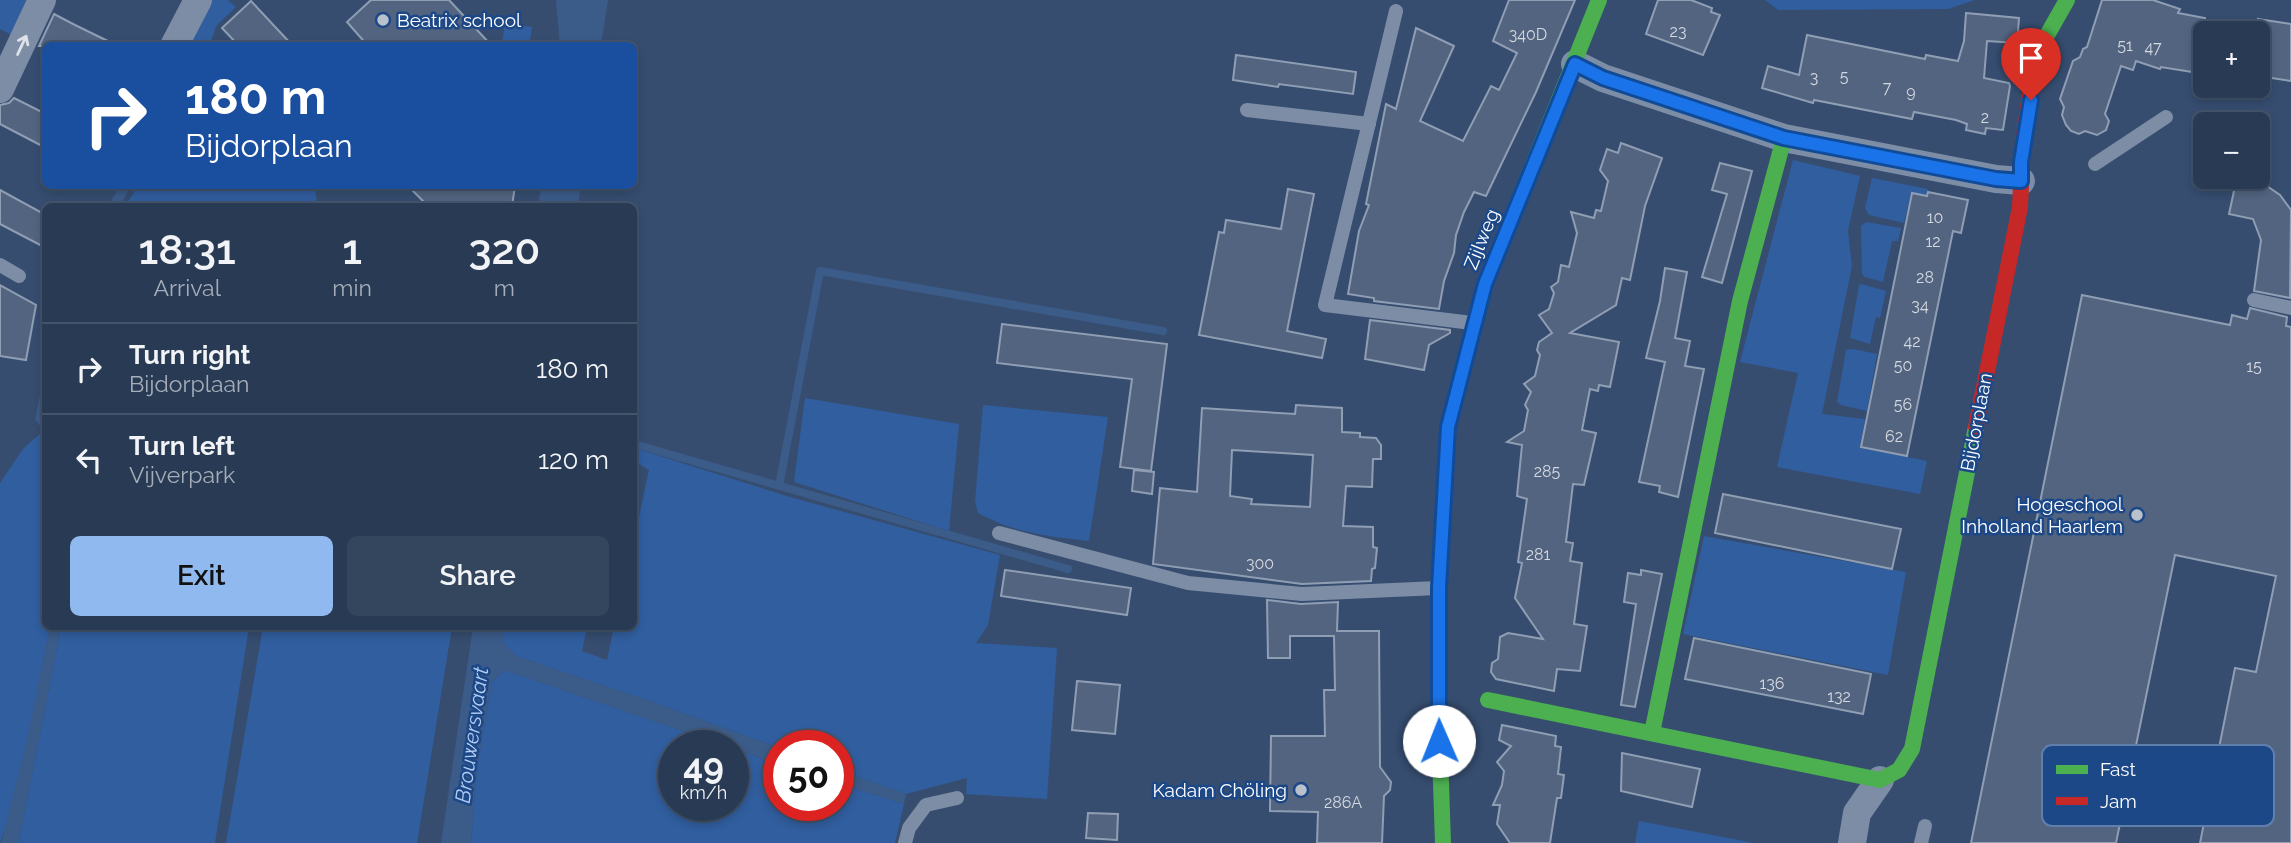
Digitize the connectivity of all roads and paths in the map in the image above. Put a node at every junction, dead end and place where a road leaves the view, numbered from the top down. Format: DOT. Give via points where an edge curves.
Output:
graph roads {
  1 [pos="42,0"];
  2 [pos="198,0"];
  3 [pos="1599,0"];
  4 [pos="2067,0"];
  5 [pos="1396,11"];
  6 [pos="176,42"];
  7 [pos="1575,64"];
  8 [pos="0,89"];
  9 [pos="1247,110"];
  10 [pos="2166,117"];
  11 [pos="1369,124"];
  12 [pos="1784,138"];
  13 [pos="2095,164"];
  14 [pos="2021,181"];
  15 [pos="0,265"];
  16 [pos="19,276"];
  17 [pos="2254,300"];
  18 [pos="2291,308"];
  19 [pos="1475,324"];
  20 [pos="999,533"];
  21 [pos="1439,588"];
  22 [pos="1488,700"];
  23 [pos="1652,733"];
  24 [pos="1880,780"];
  25 [pos="957,798"];
  26 [pos="1925,825"];
  27 [pos="905,843"];
  28 [pos="1443,843"];
  29 [pos="1852,843"];
  30 [pos="1921,843"];
  8 -- 1 [label="street, one-way"];
  2 -- 6 [label="street"];
  3 -- 7 [label="street, Zijlweg"];
  4 -- 14 [label="street, Bijdorplaan" via="2046,37 2035,75"];
  5 -- 11 [label="lane"];
  7 -- 12 [label="street" via="1603,78"];
  7 -- 19 [label="street, Zijlweg" via="1485,284"];
  9 -- 11 [label="lane"];
  10 -- 13 [label="lane"];
  11 -- 19 [label="lane" via="1325,305"];
  12 -- 14 [label="street"];
  12 -- 23 [label="street" via="1740,301"];
  14 -- 24 [label="street, Bijdorplaan" via="2020,207 1912,749 1899,770"];
  15 -- 16 [label="lane"];
  17 -- 18 [label="lane"];
  19 -- 21 [label="street, Zijlweg" via="1448,427"];
  20 -- 21 [label="lane" via="1188,583 1302,594"];
  21 -- 28 [label="street, Zijlweg"];
  22 -- 23 [label="street"];
  23 -- 24 [label="street"];
  24 -- 29 [label="street" via="1857,813"];
  25 -- 27 [label="lane" via="926,805 909,828"];
  26 -- 30 [label="lane"];
}
